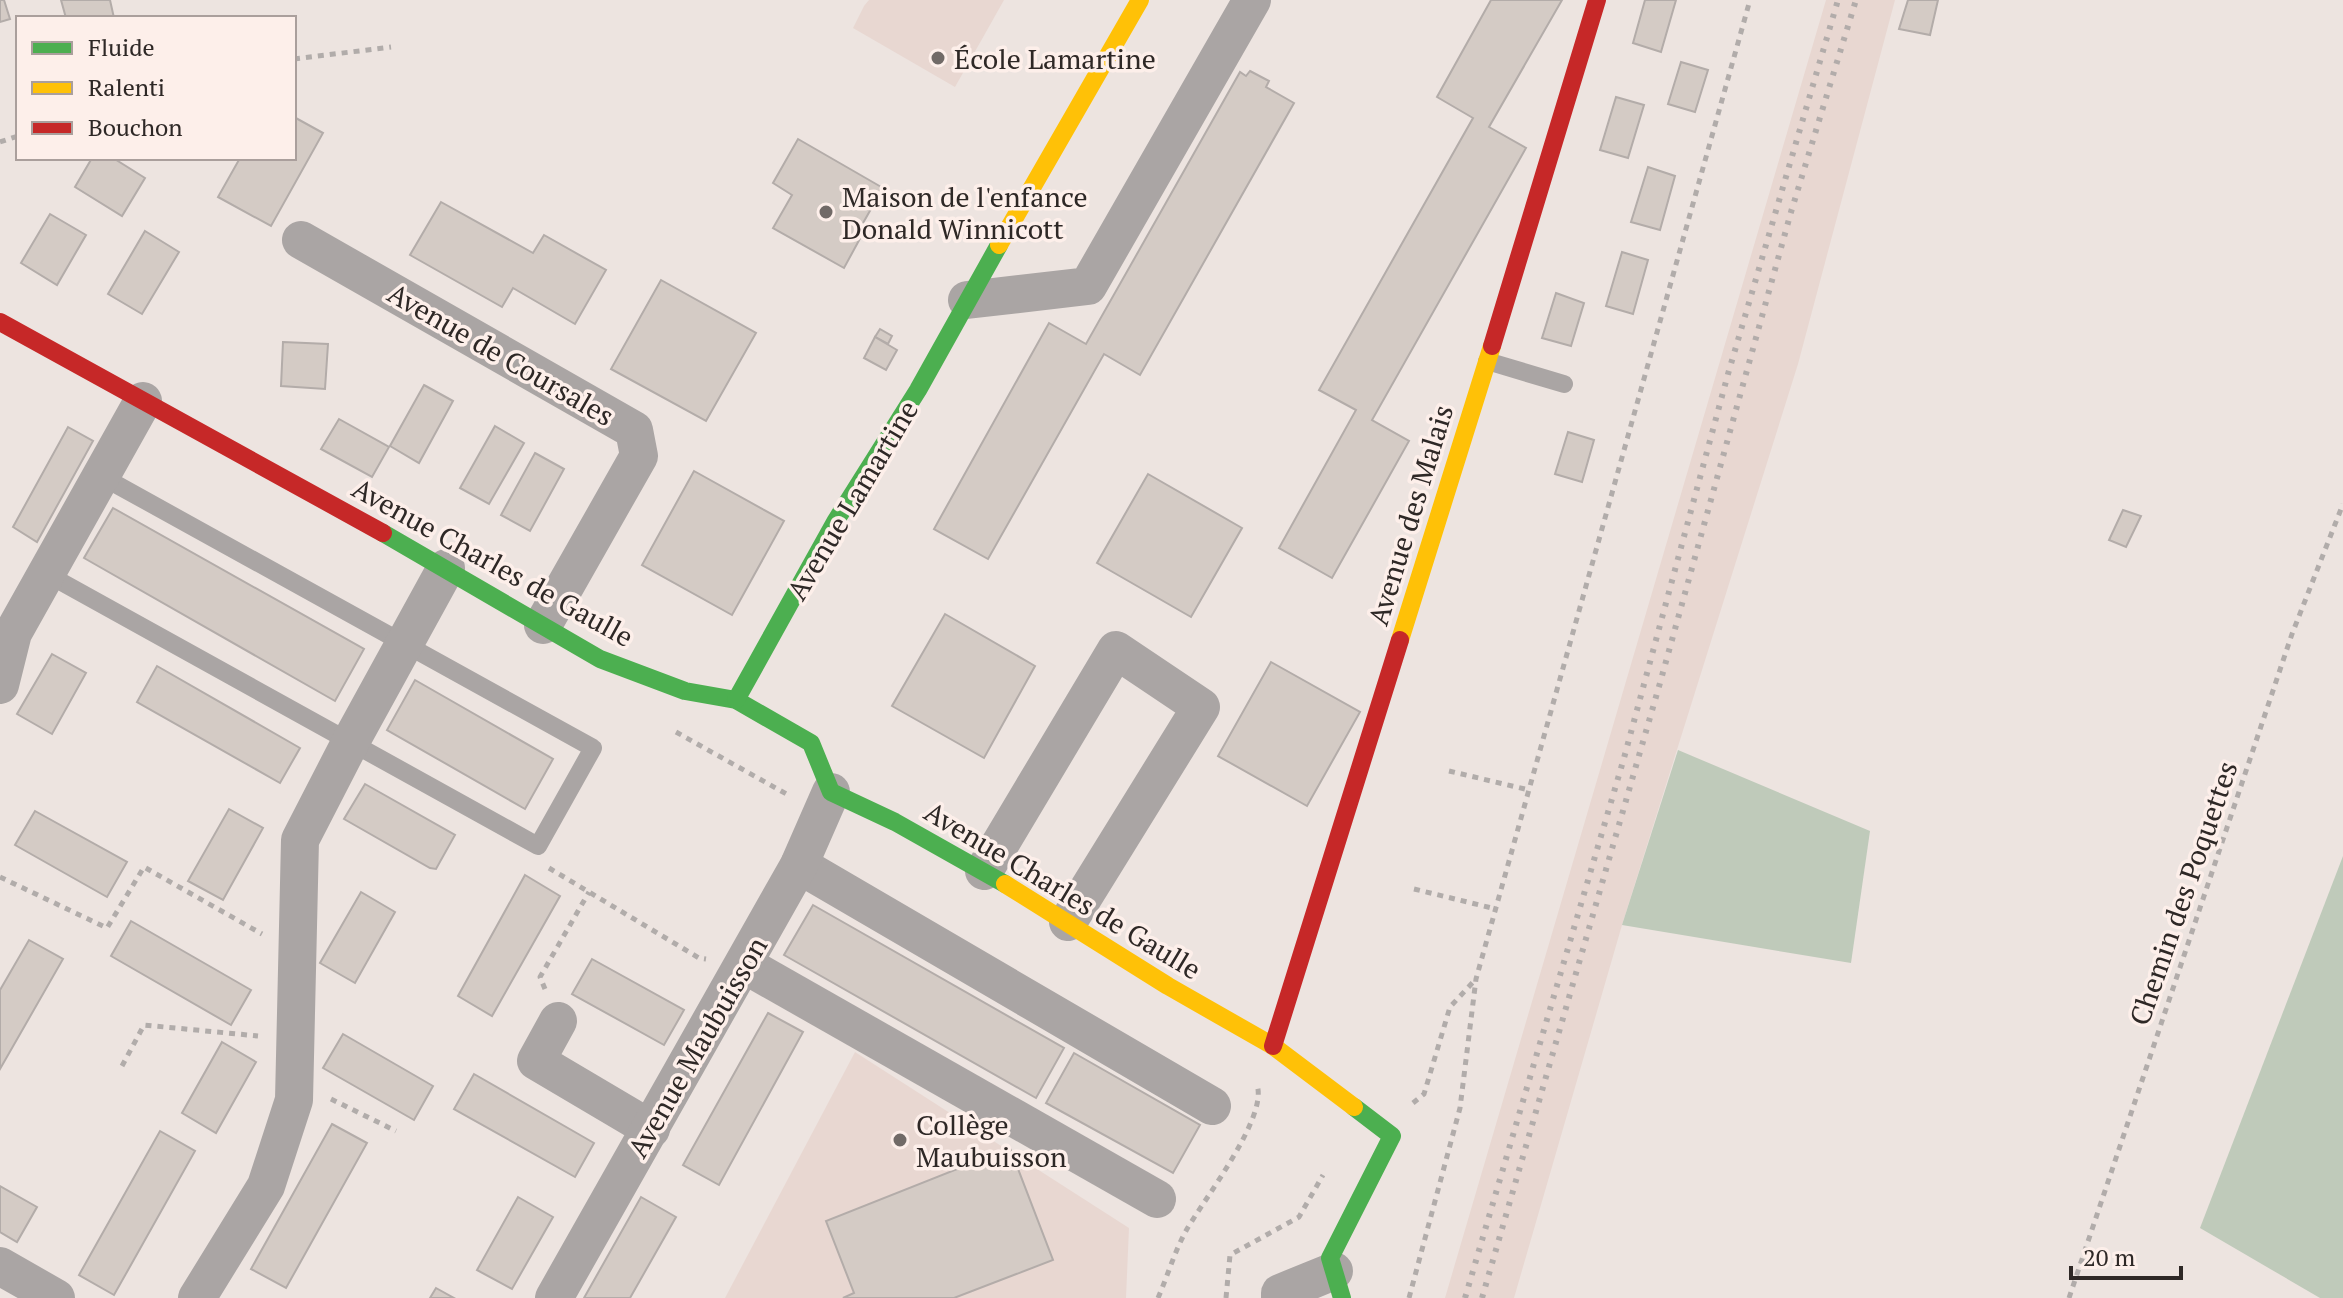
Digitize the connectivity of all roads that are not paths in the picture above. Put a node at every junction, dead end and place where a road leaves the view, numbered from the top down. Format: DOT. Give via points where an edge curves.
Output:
graph roads {
  1 [pos="1140,0"];
  2 [pos="1252,0"];
  3 [pos="1597,0"];
  4 [pos="301,240"];
  5 [pos="967,300"];
  6 [pos="0,322"];
  7 [pos="1487,361"];
  8 [pos="1564,384"];
  9 [pos="143,401"];
  10 [pos="101,476"];
  11 [pos="446,568"];
  12 [pos="47,574"];
  13 [pos="543,625"];
  14 [pos="406,644"];
  15 [pos="0,685"];
  16 [pos="736,700"];
  17 [pos="351,741"];
  18 [pos="827,803"];
  19 [pos="799,865"];
  20 [pos="984,871"];
  21 [pos="1068,922"];
  22 [pos="745,965"];
  23 [pos="558,1021"];
  24 [pos="1273,1046"];
  25 [pos="1212,1106"];
  26 [pos="651,1129"];
  27 [pos="1157,1199"];
  28 [pos="0,1266"];
  29 [pos="1338,1285"];
  30 [pos="46,1296"];
  31 [pos="197,1298"];
  32 [pos="554,1298"];
  33 [pos="1280,1298"];
  1 -- 5 [label="street, Avenue Lamartine"];
  2 -- 5 [label="street" via="1088,286"];
  3 -- 7 [label="street, Avenue des Malais"];
  4 -- 13 [label="street, Avenue de Coursales" via="634,430 639,456"];
  5 -- 16 [label="street, Avenue Lamartine"];
  6 -- 9 [label="street, Avenue Charles de Gaulle"];
  7 -- 8 [label="lane"];
  7 -- 24 [label="street, Avenue des Malais"];
  9 -- 10 [label="street"];
  9 -- 11 [label="street, Avenue Charles de Gaulle"];
  10 -- 12 [label="street"];
  10 -- 14 [label="lane"];
  11 -- 13 [label="street, Avenue Charles de Gaulle"];
  11 -- 14 [label="street"];
  12 -- 15 [label="street" via="13,633"];
  12 -- 17 [label="lane"];
  13 -- 16 [label="street, Avenue Charles de Gaulle" via="600,659 685,691"];
  14 -- 17 [label="street"];
  14 -- 17 [label="lane" via="593,748 538,846"];
  16 -- 18 [label="street, Avenue Charles de Gaulle" via="811,743"];
  17 -- 31 [label="street" via="300,840 294,1100 266,1186"];
  18 -- 19 [label="street, Avenue Maubuisson"];
  18 -- 20 [label="street, Avenue Charles de Gaulle" via="895,822"];
  19 -- 22 [label="street, Avenue Maubuisson"];
  19 -- 25 [label="street"];
  20 -- 21 [label="street, Avenue Charles de Gaulle"];
  20 -- 21 [label="street" via="1116,650 1201,707"];
  21 -- 24 [label="street, Avenue Charles de Gaulle"];
  22 -- 26 [label="street, Avenue Maubuisson"];
  22 -- 27 [label="street"];
  23 -- 26 [label="street" via="536,1061"];
  24 -- 29 [label="street, Avenue Charles de Gaulle" via="1392,1136 1330,1258"];
  26 -- 32 [label="street, Avenue Maubuisson"];
  28 -- 30 [label="street"];
  29 -- 33 [label="street" via="1280,1293"];
}
